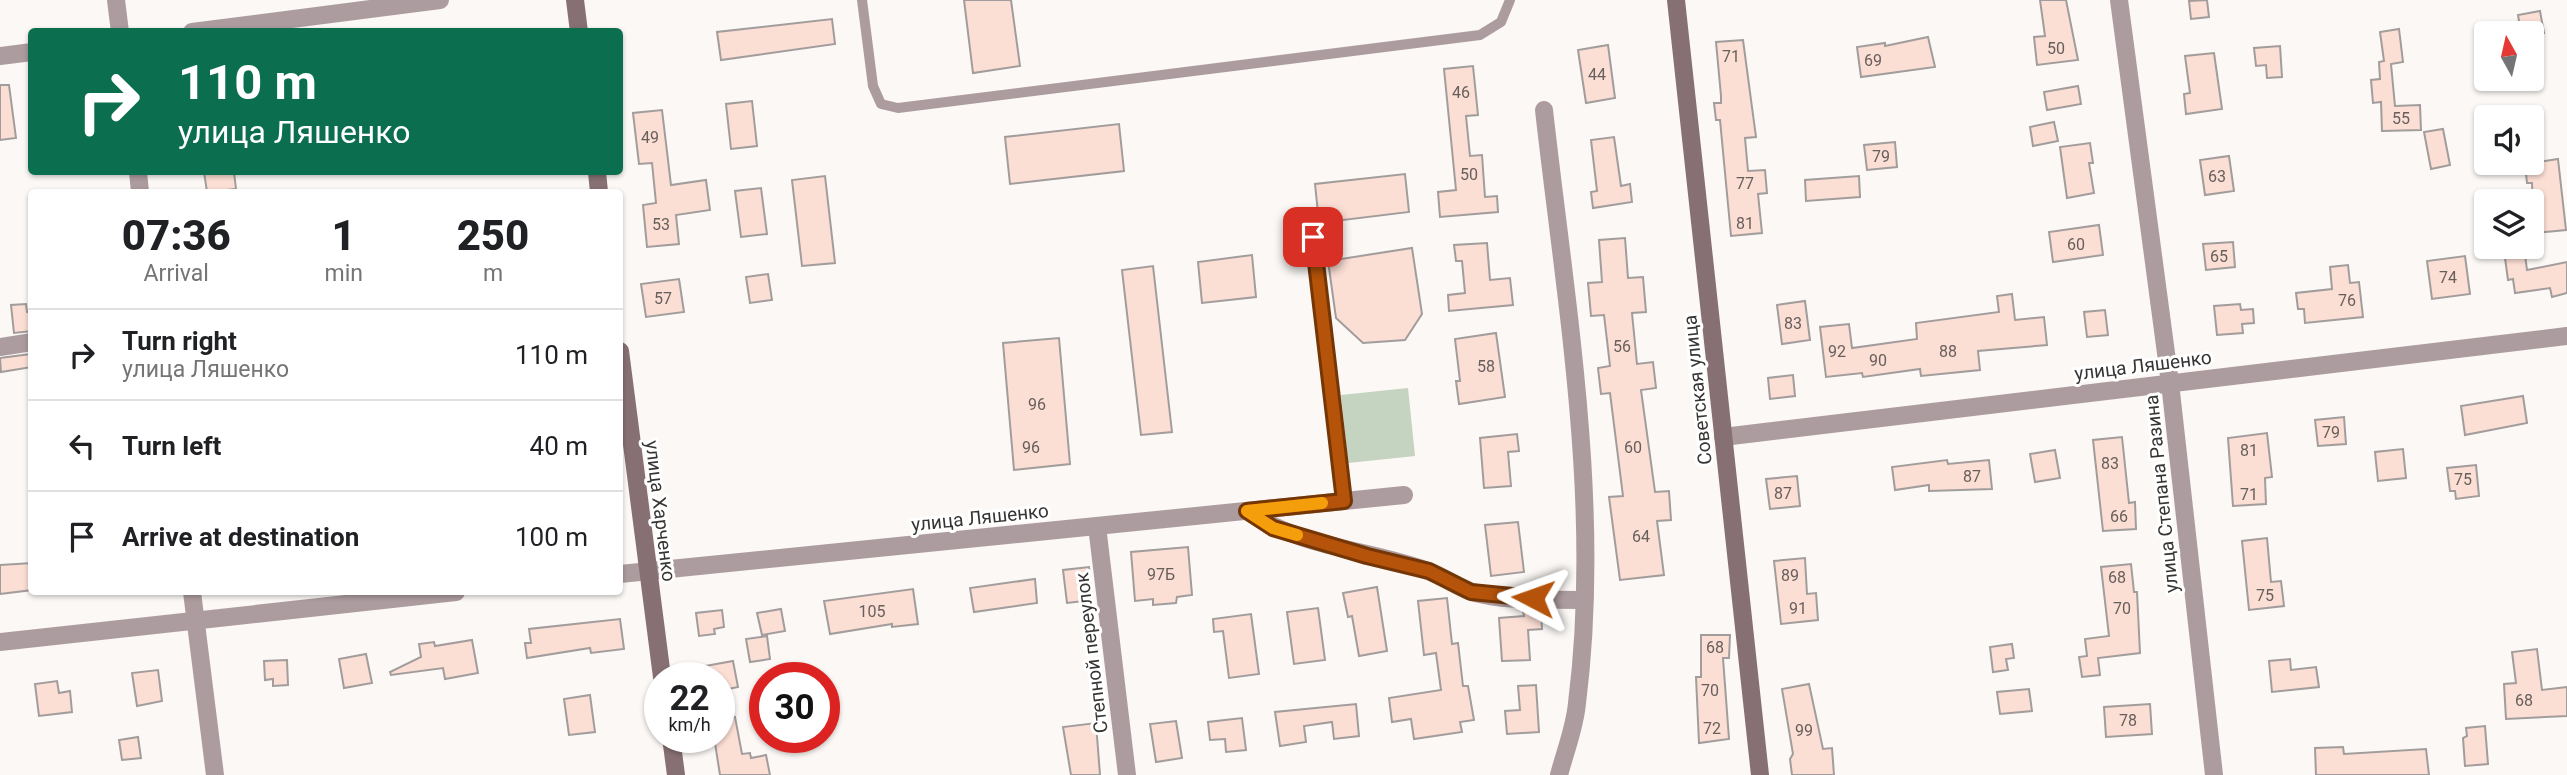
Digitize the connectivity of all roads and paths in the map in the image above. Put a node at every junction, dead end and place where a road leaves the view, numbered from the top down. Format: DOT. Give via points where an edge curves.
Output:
graph roads {
  1 [pos="116,0"];
  2 [pos="440,0"];
  3 [pos="575,0"];
  4 [pos="862,0"];
  5 [pos="1510,0"];
  6 [pos="1676,0"];
  7 [pos="2119,0"];
  8 [pos="120,28"];
  9 [pos="223,28"];
  10 [pos="578,28"];
  11 [pos="28,52"];
  12 [pos="0,56"];
  13 [pos="1544,110"];
  14 [pos="1313,237"];
  15 [pos="2567,336"];
  16 [pos="28,343"];
  17 [pos="0,347"];
  18 [pos="623,375"];
  19 [pos="2170,383"];
  20 [pos="1723,437"];
  21 [pos="1404,495"];
  22 [pos="1344,501"];
  23 [pos="1247,511"];
  24 [pos="1097,526"];
  25 [pos="648,571"];
  26 [pos="623,574"];
  27 [pos="191,595"];
  28 [pos="427,595"];
  29 [pos="1584,600"];
  30 [pos="195,619"];
  31 [pos="0,642"];
  32 [pos="660,662"];
  33 [pos="673,753"];
  34 [pos="215,775"];
  35 [pos="676,775"];
  36 [pos="1127,775"];
  37 [pos="1559,775"];
  38 [pos="1760,775"];
  39 [pos="2214,775"];
  1 -- 8 [label="street"];
  2 -- 9 [label="street"];
  3 -- 10 [label="street"];
  4 -- 5 [label="lane" via="873,86 881,104 898,108 1480,35 1502,22"];
  6 -- 20 [label="street, Советская улица"];
  7 -- 19 [label="street, улица Степана Разина"];
  11 -- 12 [label="street"];
  13 -- 29 [label="street" via="1582,447"];
  14 -- 22 [label="lane"];
  15 -- 19 [label="street, улица Ляшенко"];
  16 -- 17 [label="street"];
  18 -- 25 [label="street, улица Харченко"];
  19 -- 20 [label="street, улица Ляшенко"];
  19 -- 39 [label="street, улица Степана Разина"];
  20 -- 38 [label="street, Советская улица"];
  21 -- 22 [label="street, улица Ляшенко"];
  22 -- 23 [label="street, улица Ляшенко"];
  23 -- 24 [label="street, улица Ляшенко"];
  23 -- 29 [label="street" via="1273,528 1429,571 1471,592"];
  24 -- 25 [label="street, улица Ляшенко"];
  24 -- 36 [label="street, Степной переулок"];
  25 -- 26 [label="street, улица Ляшенко"];
  25 -- 32 [label="street, улица Харченко"];
  27 -- 30 [label="street"];
  28 -- 30 [label="street"];
  29 -- 37 [label="street" via="1577,705"];
  30 -- 31 [label="street"];
  30 -- 34 [label="street"];
  33 -- 35 [label="street"];
}
